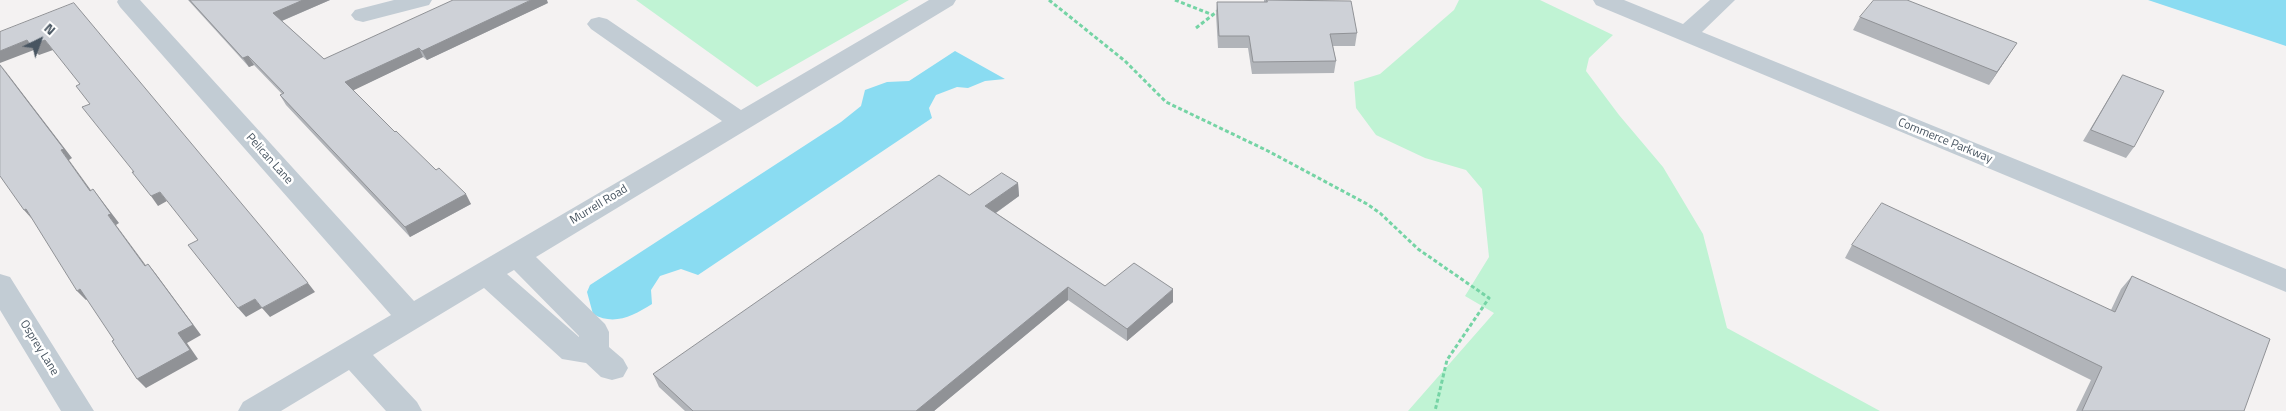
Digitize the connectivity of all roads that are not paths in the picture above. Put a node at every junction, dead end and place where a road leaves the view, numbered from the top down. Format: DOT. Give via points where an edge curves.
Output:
graph roads {
  1 [pos="129,0"];
  2 [pos="422,0"];
  3 [pos="945,0"];
  4 [pos="1604,0"];
  5 [pos="1724,0"];
  6 [pos="363,15"];
  7 [pos="599,24"];
  8 [pos="1686,34"];
  9 [pos="740,121"];
  10 [pos="516,255"];
  11 [pos="486,273"];
  12 [pos="2286,281"];
  13 [pos="0,285"];
  14 [pos="411,318"];
  15 [pos="352,353"];
  16 [pos="78,411"];
  17 [pos="254,411"];
  18 [pos="406,411"];
  1 -- 14 [label="street, Pelican Lane"];
  2 -- 6 [label="street"];
  3 -- 9 [label="street, Murrell Road"];
  4 -- 8 [label="street, Commerce Parkway"];
  5 -- 8 [label="street"];
  7 -- 9 [label="street"];
  8 -- 12 [label="street, Commerce Parkway"];
  9 -- 10 [label="street, Murrell Road"];
  10 -- 11 [label="street, Murrell Road"];
  10 -- 11 [label="street" via="594,332 603,360 574,350"];
  11 -- 14 [label="street, Murrell Road"];
  13 -- 16 [label="street, Osprey Lane"];
  14 -- 15 [label="street, Murrell Road"];
  15 -- 17 [label="street, Murrell Road"];
  15 -- 18 [label="street"];
}
